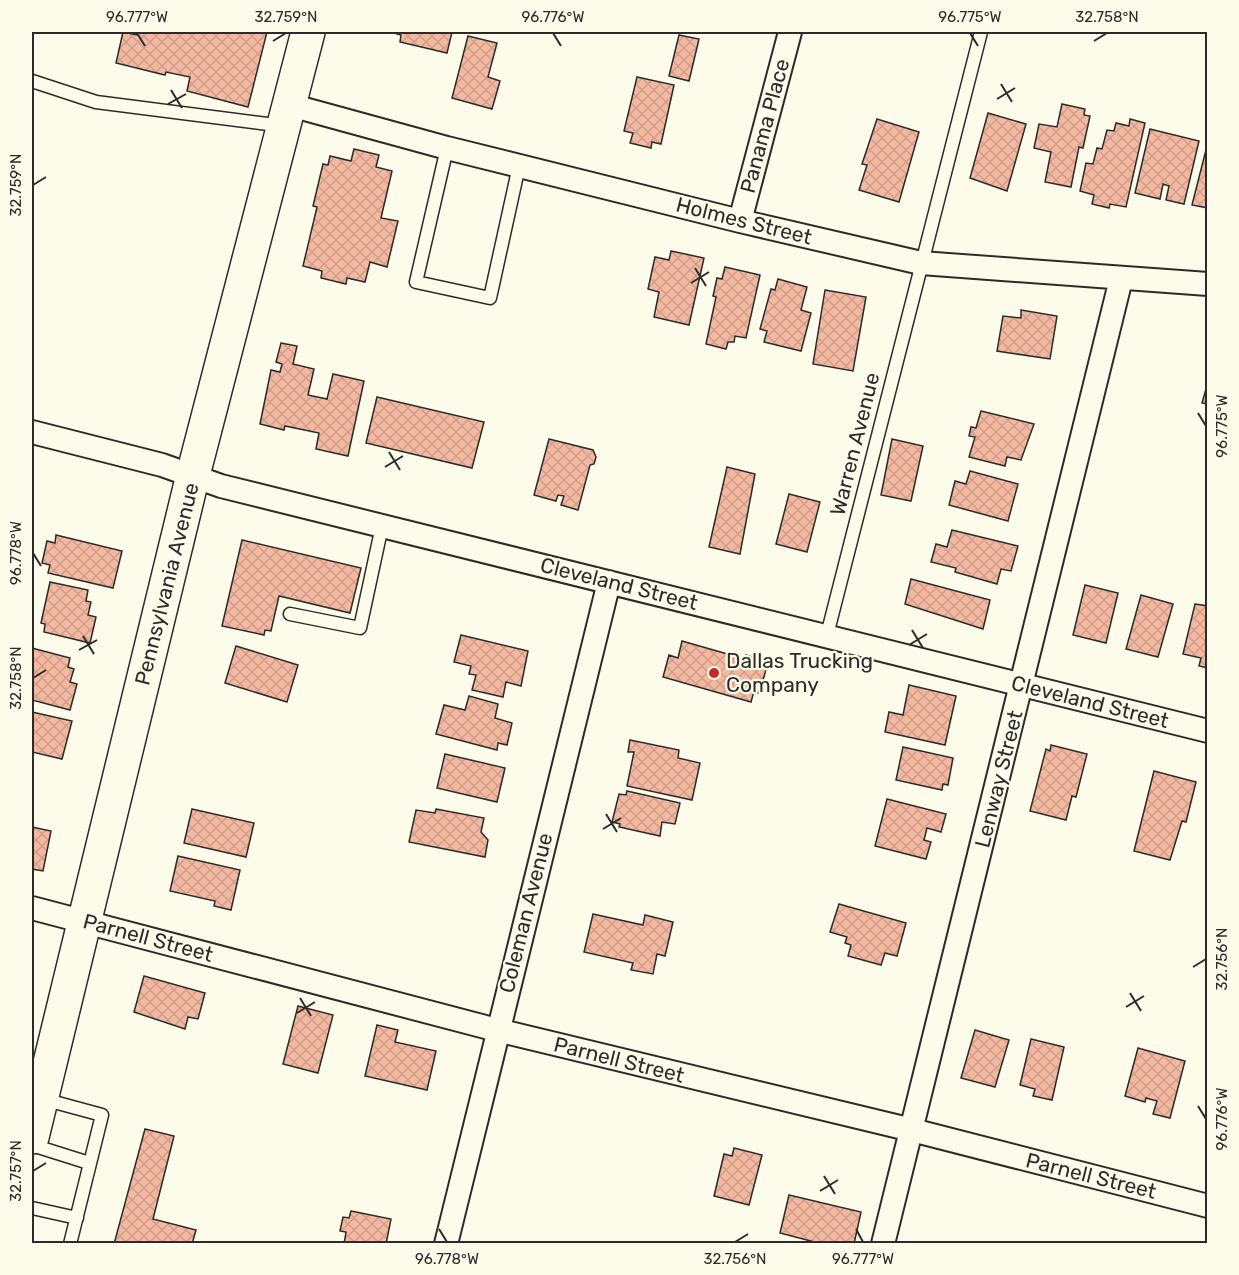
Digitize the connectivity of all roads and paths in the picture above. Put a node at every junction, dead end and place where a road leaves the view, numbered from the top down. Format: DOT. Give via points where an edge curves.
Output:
graph roads {
  1 [pos="308,32"];
  2 [pos="790,32"];
  3 [pos="981,32"];
  4 [pos="32,81"];
  5 [pos="287,116"];
  6 [pos="447,148"];
  7 [pos="519,166"];
  8 [pos="740,221"];
  9 [pos="921,263"];
  10 [pos="1121,279"];
  11 [pos="1208,284"];
  12 [pos="32,432"];
  13 [pos="193,475"];
  14 [pos="382,526"];
  15 [pos="609,582"];
  16 [pos="290,614"];
  17 [pos="827,636"];
  18 [pos="1022,685"];
  19 [pos="1208,731"];
  20 [pos="32,908"];
  21 [pos="85,921"];
  22 [pos="497,1030"];
  23 [pos="41,1099"];
  24 [pos="912,1130"];
  25 [pos="32,1137"];
  26 [pos="32,1144"];
  27 [pos="89,1163"];
  28 [pos="1208,1206"];
  29 [pos="32,1208"];
  30 [pos="77,1218"];
  31 [pos="70,1244"];
  32 [pos="446,1244"];
  33 [pos="883,1244"];
  1 -- 5 [label="street, Pennsylvania Avenue"];
  2 -- 8 [label="street, Panama Place"];
  3 -- 9 [label="lane, Warren Avenue"];
  4 -- 5 [label="lane" via="96,102"];
  5 -- 6 [label="street, Holmes Street"];
  5 -- 13 [label="street, Pennsylvania Avenue"];
  6 -- 7 [label="street, Holmes Street"];
  6 -- 7 [label="lane" via="416,282 490,298"];
  7 -- 8 [label="street, Holmes Street"];
  8 -- 9 [label="street, Holmes Street"];
  9 -- 10 [label="street, Holmes Street"];
  9 -- 17 [label="lane, Warren Avenue"];
  10 -- 11 [label="street, Holmes Street"];
  10 -- 18 [label="street, Lenway Street"];
  12 -- 13 [label="street, Cleveland Street"];
  13 -- 14 [label="street, Cleveland Street" via="221,486"];
  13 -- 21 [label="street, Pennsylvania Avenue"];
  14 -- 15 [label="street, Cleveland Street"];
  14 -- 16 [label="lane" via="360,628"];
  15 -- 17 [label="street, Cleveland Street"];
  15 -- 22 [label="street, Coleman Avenue"];
  17 -- 18 [label="street, Cleveland Street"];
  18 -- 19 [label="street, Cleveland Street"];
  18 -- 24 [label="street, Lenway Street"];
  20 -- 21 [label="street, Parnell Street"];
  21 -- 22 [label="street, Parnell Street"];
  21 -- 23 [label="street, Pennsylvania Avenue"];
  22 -- 24 [label="street, Parnell Street"];
  22 -- 32 [label="street, Coleman Avenue"];
  23 -- 25 [label="street, Pennsylvania Avenue"];
  23 -- 27 [label="lane" via="102,1115"];
  24 -- 28 [label="street, Parnell Street"];
  24 -- 33 [label="street, Lenway Street"];
  26 -- 27 [label="lane"];
  27 -- 30 [label="lane"];
  29 -- 30 [label="lane"];
  30 -- 31 [label="lane"];
}
